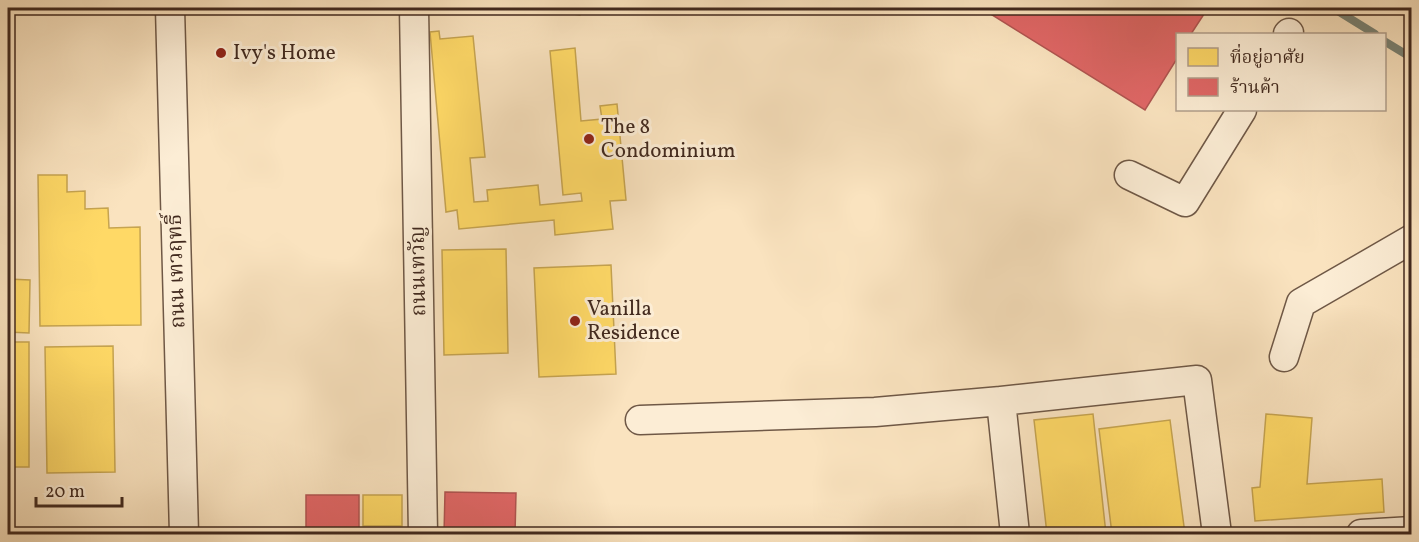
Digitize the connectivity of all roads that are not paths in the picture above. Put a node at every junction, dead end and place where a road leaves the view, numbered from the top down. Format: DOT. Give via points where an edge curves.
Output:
graph roads {
  1 [pos="170,8"];
  2 [pos="414,8"];
  3 [pos="1241,111"];
  4 [pos="1129,175"];
  5 [pos="1412,239"];
  6 [pos="1284,357"];
  7 [pos="1001,401"];
  8 [pos="640,420"];
  9 [pos="1412,531"];
  10 [pos="184,534"];
  11 [pos="423,534"];
  12 [pos="1015,534"];
  13 [pos="1217,534"];
  14 [pos="1361,534"];
  1 -- 10 [label="street, ถนน เทวฤทธิ์"];
  2 -- 11 [label="street, ถนนเทวัญ"];
  3 -- 4 [label="street" via="1185,202"];
  5 -- 6 [label="street" via="1301,303"];
  7 -- 8 [label="street" via="875,412"];
  7 -- 12 [label="street"];
  7 -- 13 [label="street" via="1197,380"];
  9 -- 14 [label="street"];
}
